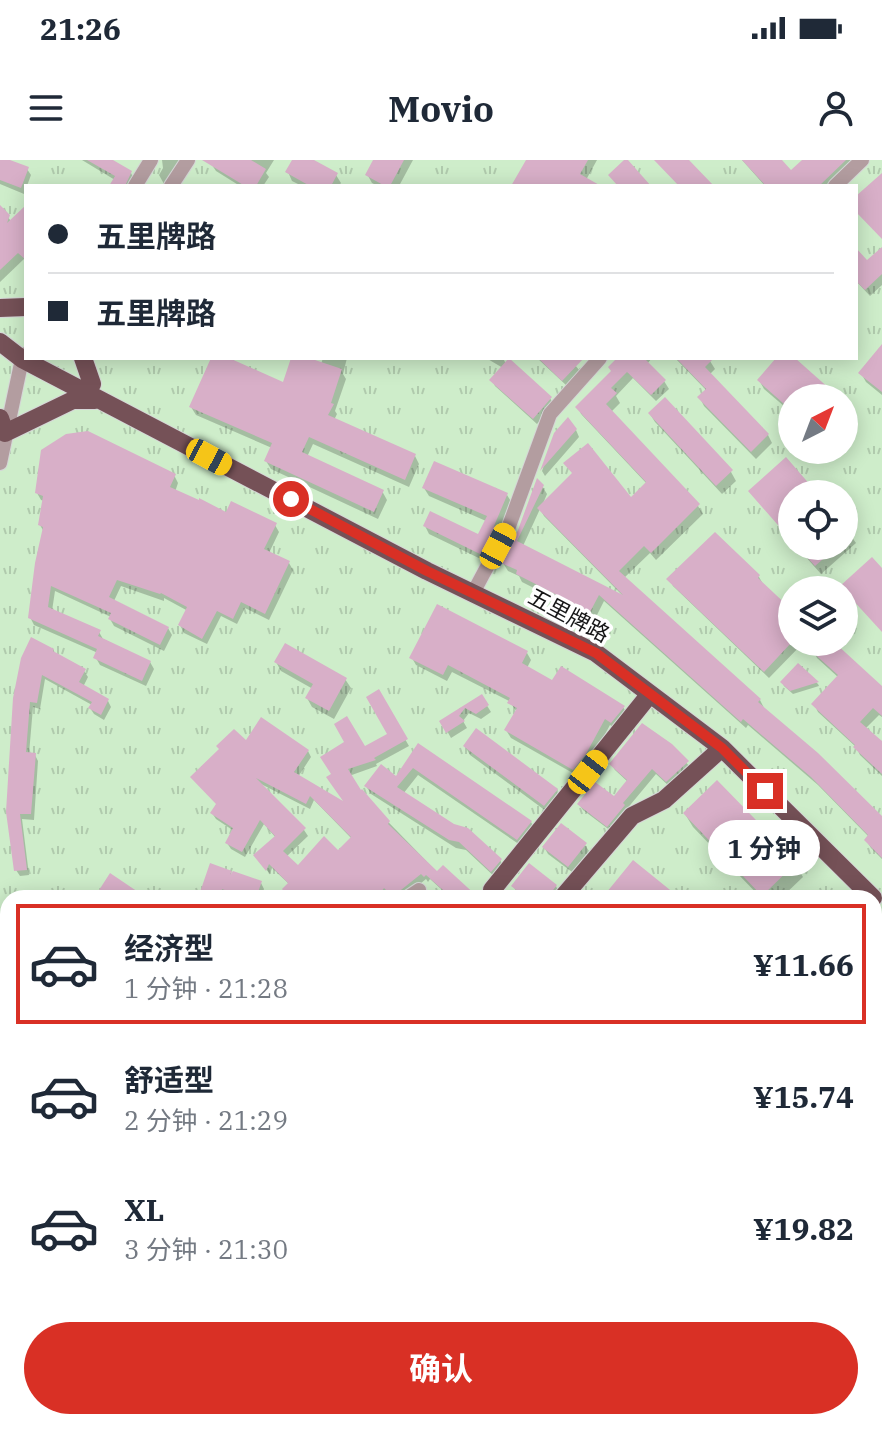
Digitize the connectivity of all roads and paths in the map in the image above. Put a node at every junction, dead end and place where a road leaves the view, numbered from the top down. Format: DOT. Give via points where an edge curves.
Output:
graph roads {
  1 [pos="151,160"];
  2 [pos="188,160"];
  3 [pos="862,160"];
  4 [pos="136,184"];
  5 [pos="172,184"];
  6 [pos="837,184"];
  7 [pos="24,307"];
  8 [pos="0,308"];
  9 [pos="0,328"];
  10 [pos="0,342"];
  11 [pos="24,353"];
  12 [pos="24,354"];
  13 [pos="24,357"];
  14 [pos="36,360"];
  15 [pos="45,360"];
  16 [pos="84,360"];
  17 [pos="598,360"];
  18 [pos="96,392"];
  19 [pos="3,425"];
  20 [pos="0,463"];
  21 [pos="476,588"];
  22 [pos="650,694"];
  23 [pos="722,748"];
  24 [pos="492,890"];
  25 [pos="569,890"];
  26 [pos="864,890"];
  27 [pos="879,890"];
  1 -- 4 [label="street"];
  2 -- 5 [label="street"];
  3 -- 6 [label="street"];
  7 -- 8 [label="main road"];
  9 -- 11 [label="main road"];
  10 -- 12 [label="main road"];
  13 -- 19 [label="street"];
  14 -- 18 [label="main road, 五里牌路"];
  15 -- 18 [label="main road, 五里牌路"];
  16 -- 18 [label="main road"];
  17 -- 21 [label="street" via="550,414 509,526"];
  18 -- 19 [label="main road"];
  18 -- 21 [label="main road, 五里牌路"];
  19 -- 20 [label="street"];
  21 -- 22 [label="main road, 五里牌路" via="596,653"];
  21 -- 27 [label="main road, 五里牌路" via="601,644 729,741"];
  22 -- 23 [label="main road, 五里牌路"];
  22 -- 24 [label="main road"];
  23 -- 25 [label="main road" via="664,800 632,816"];
  23 -- 26 [label="main road, 五里牌路"];
}
